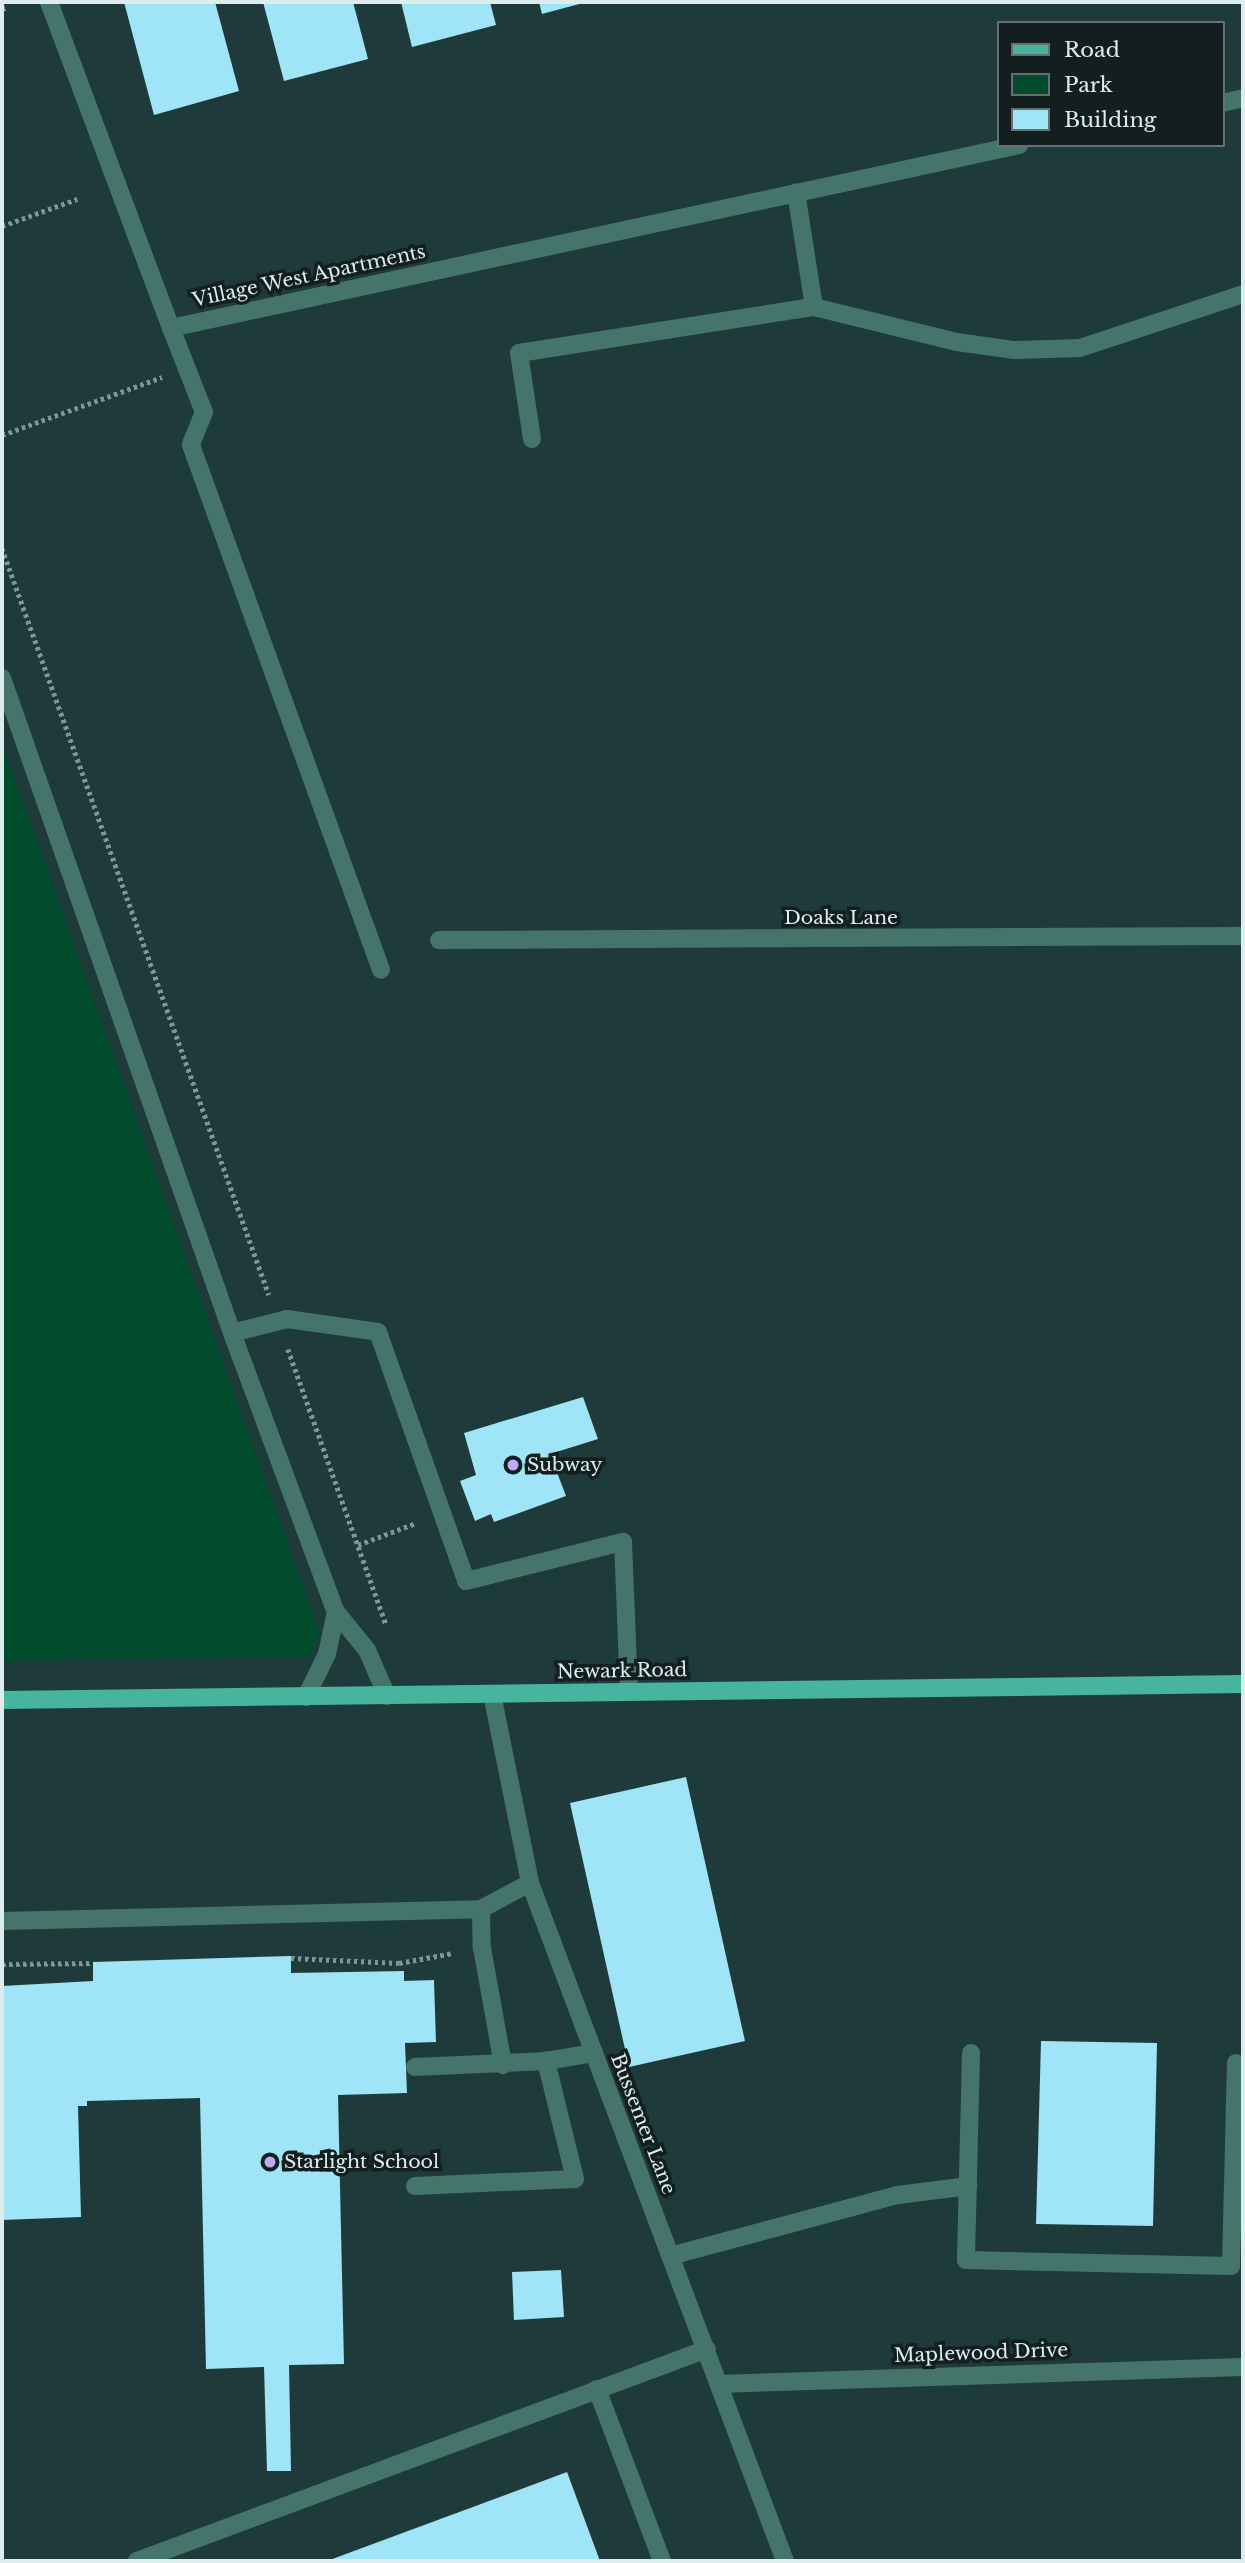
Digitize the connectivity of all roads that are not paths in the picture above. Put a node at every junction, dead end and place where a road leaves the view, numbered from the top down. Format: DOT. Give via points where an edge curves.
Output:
graph roads {
  1 [pos="49,2"];
  2 [pos="1243,98"];
  3 [pos="1224,103"];
  4 [pos="1010,147"];
  5 [pos="796,192"];
  6 [pos="1243,294"];
  7 [pos="814,307"];
  8 [pos="171,328"];
  9 [pos="532,439"];
  10 [pos="2,678"];
  11 [pos="1243,936"];
  12 [pos="439,940"];
  13 [pos="381,970"];
  14 [pos="232,1333"];
  15 [pos="336,1612"];
  16 [pos="1243,1684"];
  17 [pos="629,1692"];
  18 [pos="492,1694"];
  19 [pos="387,1696"];
  20 [pos="306,1697"];
  21 [pos="2,1700"];
  22 [pos="530,1883"];
  23 [pos="481,1909"];
  24 [pos="2,1921"];
  25 [pos="594,2053"];
  26 [pos="971,2053"];
  27 [pos="546,2061"];
  28 [pos="1236,2063"];
  29 [pos="503,2065"];
  30 [pos="415,2067"];
  31 [pos="415,2186"];
  32 [pos="968,2186"];
  33 [pos="670,2256"];
  34 [pos="707,2349"];
  35 [pos="1243,2367"];
  36 [pos="719,2384"];
  37 [pos="597,2389"];
  38 [pos="168,2556"];
  39 [pos="137,2561"];
  40 [pos="662,2561"];
  41 [pos="785,2561"];
  1 -- 8 [label="street, Village West Apartments"];
  2 -- 3 [label="street"];
  4 -- 5 [label="street, Village West Apartments"];
  5 -- 7 [label="street"];
  5 -- 8 [label="street, Village West Apartments"];
  6 -- 7 [label="street" via="1080,348 1014,350 957,342"];
  7 -- 9 [label="street" via="519,354"];
  8 -- 13 [label="street" via="204,412 191,445"];
  10 -- 14 [label="street"];
  11 -- 12 [label="street, Doaks Lane"];
  14 -- 15 [label="street"];
  14 -- 17 [label="street" via="279,1322 378,1332 466,1581 623,1542"];
  15 -- 19 [label="street" via="368,1650"];
  15 -- 20 [label="street" via="327,1654"];
  16 -- 17 [label="main road, Newark Road"];
  17 -- 18 [label="main road, Newark Road"];
  18 -- 19 [label="main road, Newark Road"];
  18 -- 22 [label="street, Bussemer Lane"];
  19 -- 20 [label="main road, Newark Road"];
  20 -- 21 [label="main road, Newark Road"];
  22 -- 23 [label="street"];
  22 -- 25 [label="street, Bussemer Lane"];
  23 -- 24 [label="street"];
  23 -- 29 [label="street" via="482,1948"];
  25 -- 27 [label="street"];
  25 -- 33 [label="street, Bussemer Lane"];
  26 -- 32 [label="street"];
  27 -- 29 [label="street"];
  27 -- 31 [label="street" via="575,2179"];
  28 -- 32 [label="street" via="1231,2266 966,2260"];
  29 -- 30 [label="street"];
  32 -- 33 [label="street" via="898,2195"];
  33 -- 34 [label="street, Bussemer Lane"];
  34 -- 36 [label="street, Bussemer Lane"];
  34 -- 37 [label="street"];
  35 -- 36 [label="street, Maplewood Drive"];
  36 -- 41 [label="street, Bussemer Lane"];
  37 -- 38 [label="street"];
  37 -- 40 [label="street"];
  38 -- 39 [label="street"];
}
